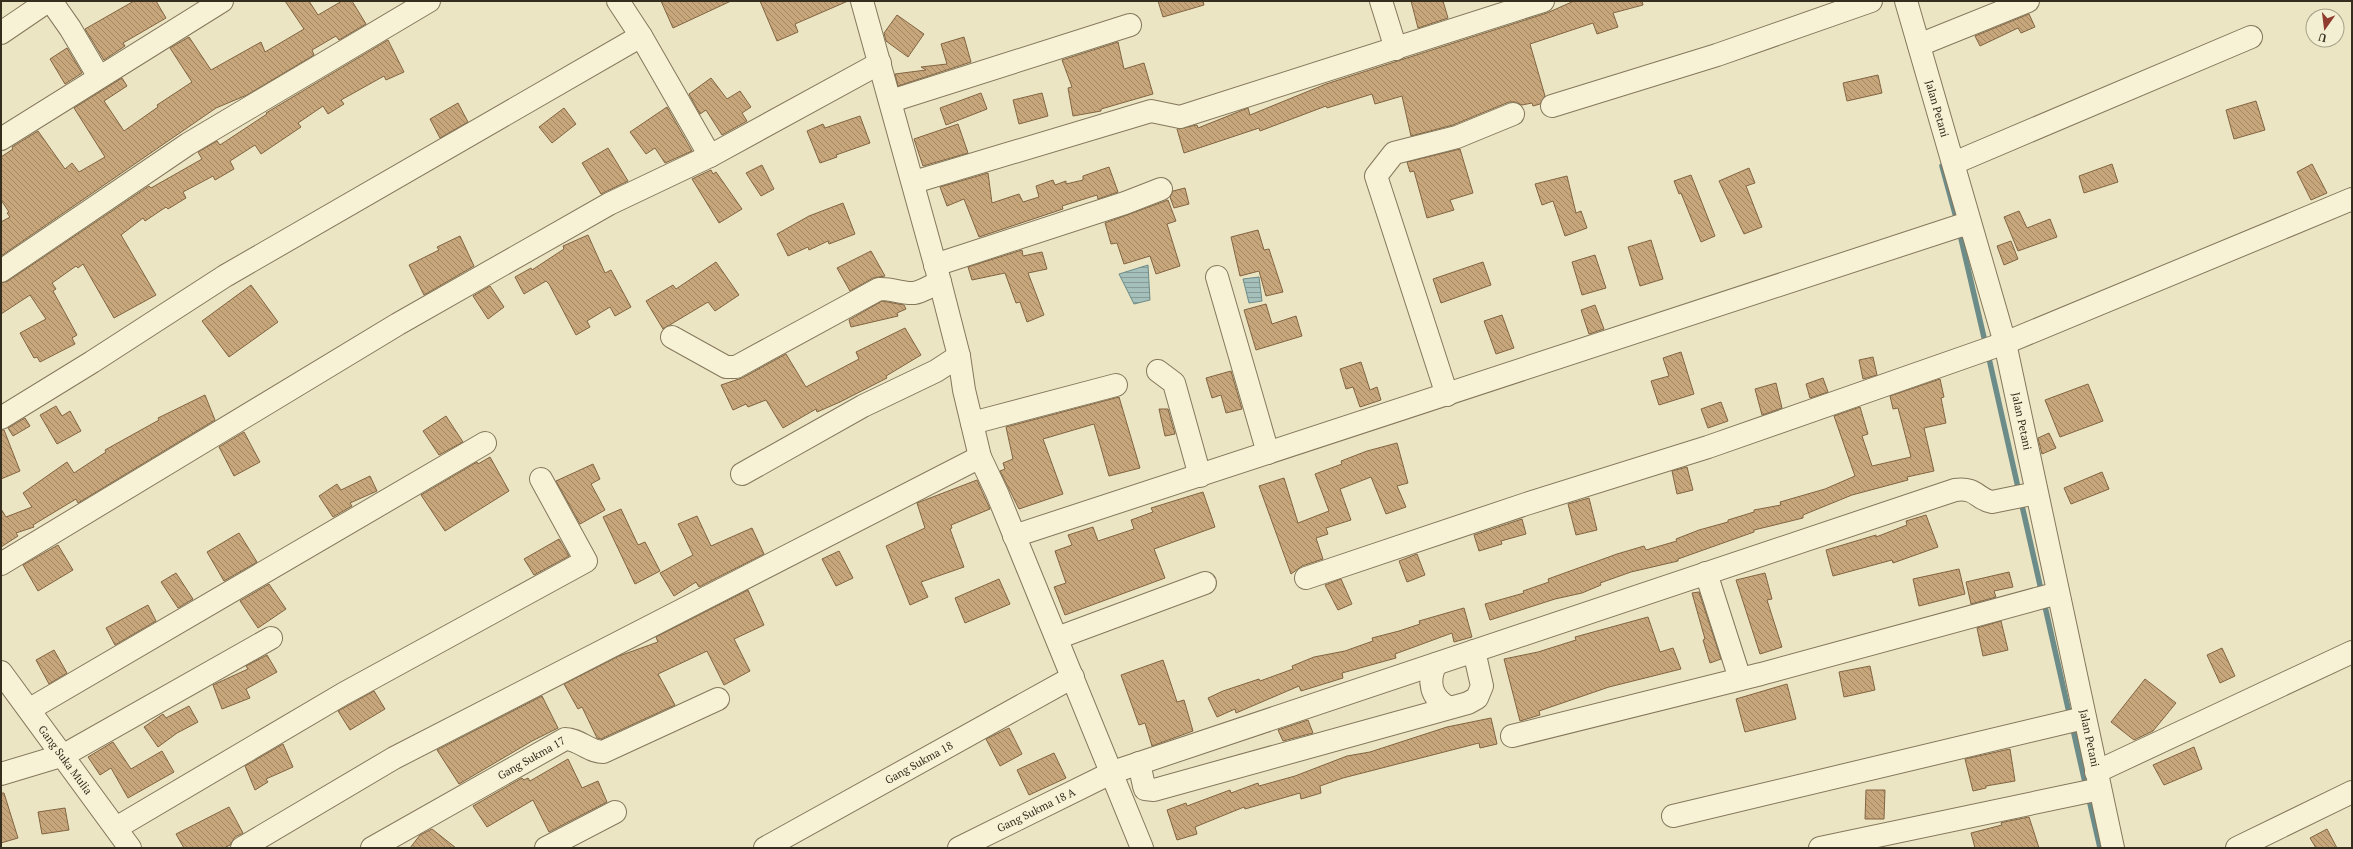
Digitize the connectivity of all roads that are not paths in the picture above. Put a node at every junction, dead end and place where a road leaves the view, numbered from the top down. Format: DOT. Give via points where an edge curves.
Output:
graph roads {
  1 [pos="50,1"];
  2 [pos="222,1"];
  3 [pos="430,1"];
  4 [pos="618,1"];
  5 [pos="862,1"];
  6 [pos="1381,1"];
  7 [pos="1543,1"];
  8 [pos="1871,1"];
  9 [pos="1906,1"];
  10 [pos="2028,1"];
  11 [pos="1130,25"];
  12 [pos="1,33"];
  13 [pos="641,36"];
  14 [pos="2252,37"];
  15 [pos="1919,45"];
  16 [pos="1396,49"];
  17 [pos="880,63"];
  18 [pos="99,77"];
  19 [pos="891,101"];
  20 [pos="1552,106"];
  21 [pos="1513,114"];
  22 [pos="1,139"];
  23 [pos="710,156"];
  24 [pos="1954,163"];
  25 [pos="914,182"];
  26 [pos="1160,189"];
  27 [pos="2352,199"];
  28 [pos="1957,228"];
  29 [pos="1,270"];
  30 [pos="938,273"];
  31 [pos="1217,277"];
  32 [pos="672,336"];
  33 [pos="1993,347"];
  34 [pos="959,356"];
  35 [pos="1158,371"];
  36 [pos="1116,385"];
  37 [pos="1447,395"];
  38 [pos="1,418"];
  39 [pos="972,423"];
  40 [pos="484,442"];
  41 [pos="1268,453"];
  42 [pos="980,457"];
  43 [pos="742,474"];
  44 [pos="1200,476"];
  45 [pos="540,479"];
  46 [pos="2031,495"];
  47 [pos="1014,536"];
  48 [pos="1,564"];
  49 [pos="1706,573"];
  50 [pos="1306,578"];
  51 [pos="1205,583"];
  52 [pos="2053,595"];
  53 [pos="271,638"];
  54 [pos="1056,638"];
  55 [pos="1474,651"];
  56 [pos="2352,652"];
  57 [pos="1436,664"];
  58 [pos="1,672"];
  59 [pos="1073,677"];
  60 [pos="1740,679"];
  61 [pos="718,699"];
  62 [pos="1448,707"];
  63 [pos="30,709"];
  64 [pos="2071,721"];
  65 [pos="1512,736"];
  66 [pos="64,755"];
  67 [pos="1139,763"];
  68 [pos="1113,772"];
  69 [pos="1,774"];
  70 [pos="2091,786"];
  71 [pos="2352,792"];
  72 [pos="615,812"];
  73 [pos="1673,816"];
  74 [pos="116,828"];
  75 [pos="130,848"];
  76 [pos="242,848"];
  77 [pos="372,848"];
  78 [pos="546,848"];
  79 [pos="765,848"];
  80 [pos="959,848"];
  81 [pos="1142,848"];
  82 [pos="1820,848"];
  83 [pos="2113,848"];
  84 [pos="2237,848"];
  1 -- 12 [label="street"];
  1 -- 18 [label="street" via="70,28"];
  2 -- 18 [label="street"];
  3 -- 29 [label="street" via="188,144"];
  4 -- 13 [label="street"];
  5 -- 17 [label="street"];
  6 -- 16 [label="street"];
  7 -- 16 [label="street"];
  8 -- 20 [label="street" via="1717,55"];
  9 -- 15 [label="street, Jalan Petani"];
  10 -- 15 [label="street"];
  11 -- 19 [label="street"];
  13 -- 23 [label="street"];
  13 -- 38 [label="street" via="225,276"];
  14 -- 24 [label="street"];
  15 -- 24 [label="street, Jalan Petani"];
  16 -- 25 [label="street" via="1180,117 1151,111"];
  17 -- 19 [label="street"];
  17 -- 23 [label="street"];
  18 -- 22 [label="street"];
  19 -- 25 [label="street"];
  21 -- 37 [label="street" via="1457,137 1394,153 1376,176"];
  23 -- 48 [label="street" via="609,204 398,324"];
  24 -- 28 [label="street, Jalan Petani"];
  25 -- 30 [label="street"];
  26 -- 30 [label="street"];
  27 -- 33 [label="street"];
  28 -- 33 [label="street, Jalan Petani"];
  28 -- 37 [label="street"];
  30 -- 32 [label="street" via="916,293 890,288 879,289 736,367 726,367"];
  30 -- 34 [label="street"];
  31 -- 41 [label="street"];
  33 -- 46 [label="street, Jalan Petani"];
  33 -- 50 [label="street" via="1708,447 1526,504"];
  34 -- 39 [label="street"];
  34 -- 43 [label="street" via="936,371 862,406"];
  35 -- 44 [label="street" via="1174,383"];
  36 -- 39 [label="street"];
  37 -- 41 [label="street"];
  39 -- 42 [label="street"];
  40 -- 63 [label="street"];
  41 -- 44 [label="street"];
  42 -- 47 [label="street"];
  42 -- 76 [label="street" via="394,758"];
  44 -- 47 [label="street"];
  45 -- 74 [label="street" via="586,561 343,694"];
  46 -- 49 [label="street" via="1992,502 1985,501 1979,494 1969,490 1955,490"];
  46 -- 52 [label="street, Jalan Petani"];
  47 -- 54 [label="street"];
  49 -- 55 [label="street"];
  49 -- 60 [label="street"];
  51 -- 54 [label="street"];
  52 -- 60 [label="street"];
  52 -- 64 [label="street, Jalan Petani"];
  53 -- 66 [label="street"];
  54 -- 59 [label="street"];
  55 -- 57 [label="street"];
  55 -- 62 [label="street" via="1482,686 1480,693 1468,703"];
  56 -- 70 [label="street"];
  57 -- 62 [label="street" via="1431,676 1431,688 1440,703"];
  57 -- 67 [label="street, Gang Sukma 18 A"];
  58 -- 63 [label="street, Gang Suka Mulia"];
  59 -- 68 [label="street"];
  59 -- 79 [label="street, Gang Sukma 18"];
  60 -- 65 [label="street"];
  61 -- 77 [label="street, Gang Sukma 17" via="603,752 596,752 575,741 565,739"];
  62 -- 67 [label="street" via="1154,790 1146,789 1144,786"];
  63 -- 66 [label="street, Gang Suka Mulia"];
  64 -- 70 [label="street, Jalan Petani"];
  64 -- 73 [label="street"];
  66 -- 69 [label="street"];
  66 -- 74 [label="street, Gang Suka Mulia"];
  67 -- 68 [label="street, Gang Sukma 18 A"];
  68 -- 80 [label="street, Gang Sukma 18 A"];
  68 -- 81 [label="street"];
  70 -- 82 [label="street" via="1954,821"];
  70 -- 83 [label="street, Jalan Petani"];
  71 -- 84 [label="street"];
  72 -- 78 [label="street"];
  74 -- 75 [label="street, Gang Suka Mulia"];
}
